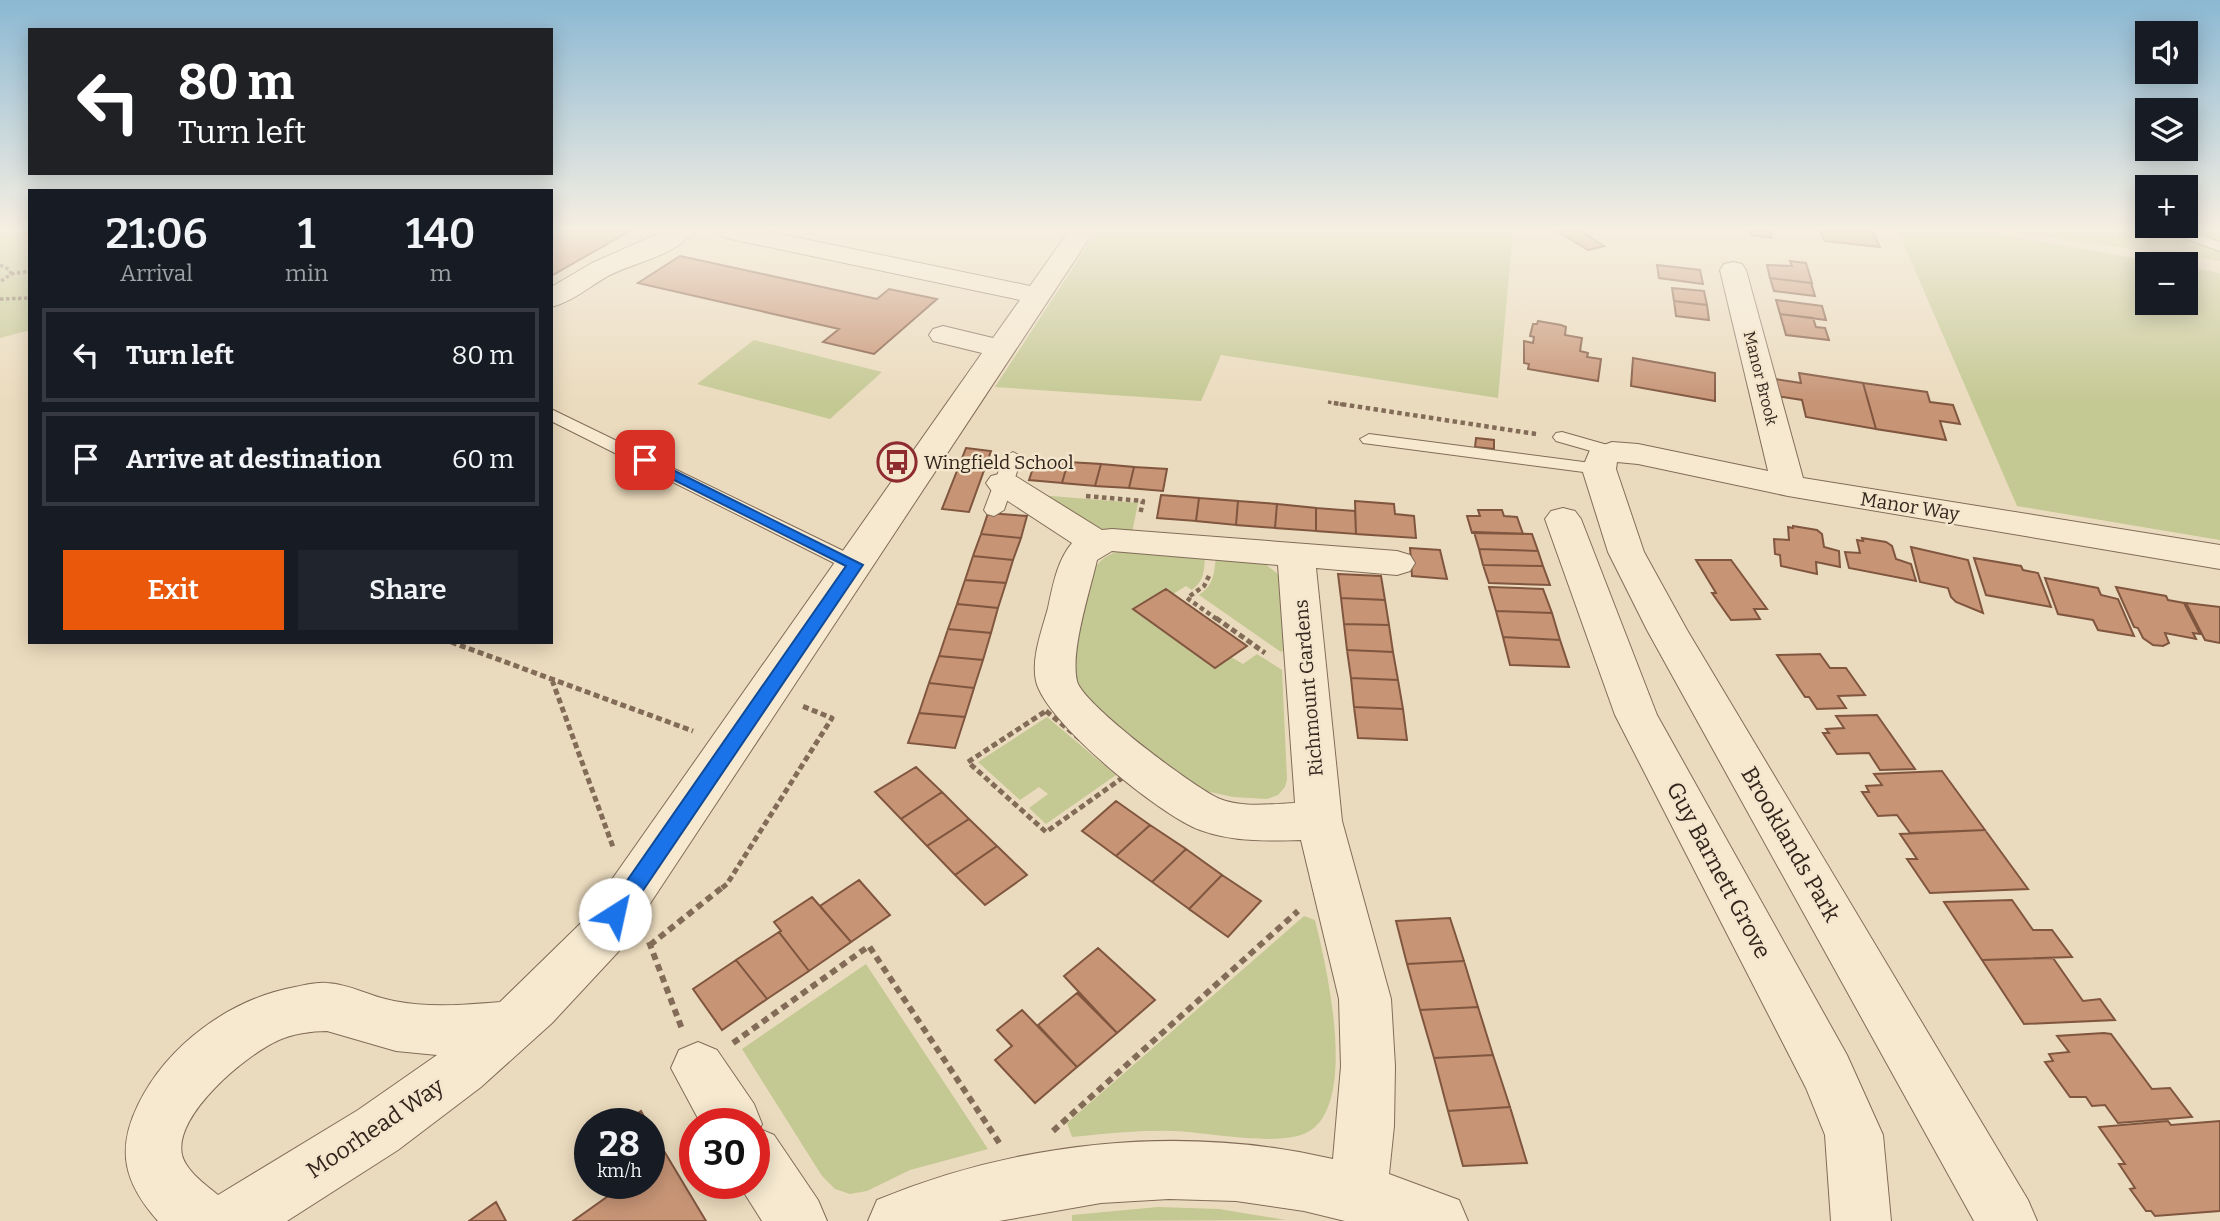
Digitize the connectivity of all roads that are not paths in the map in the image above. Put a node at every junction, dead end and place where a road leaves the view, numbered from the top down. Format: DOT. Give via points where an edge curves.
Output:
graph roads {
  1 [pos="569,288"];
  2 [pos="999,288"];
  3 [pos="1042,288"];
  4 [pos="1738,288"];
  5 [pos="1037,296"];
  6 [pos="553,298"];
  7 [pos="943,335"];
  8 [pos="1001,349"];
  9 [pos="553,415"];
  10 [pos="1562,437"];
  11 [pos="1369,439"];
  12 [pos="1604,459"];
  13 [pos="1003,483"];
  14 [pos="1788,486"];
  15 [pos="1563,519"];
  16 [pos="1095,542"];
  17 [pos="1296,555"];
  18 [pos="2220,557"];
  19 [pos="1397,563"];
  20 [pos="855,565"];
  21 [pos="1319,821"];
  22 [pos="512,1026"];
  23 [pos="698,1068"];
  24 [pos="724,1108"];
  25 [pos="770,1180"];
  26 [pos="1358,1193"];
  27 [pos="202,1221"];
  28 [pos="232,1221"];
  29 [pos="797,1221"];
  30 [pos="898,1221"];
  31 [pos="1438,1221"];
  32 [pos="1861,1221"];
  33 [pos="2007,1221"];
  1 -- 6 [label="street"];
  2 -- 5 [label="street"];
  3 -- 5 [label="street, Moorhead Way"];
  4 -- 14 [label="street, Manor Brook"];
  5 -- 8 [label="street, Moorhead Way"];
  7 -- 8 [label="street"];
  8 -- 20 [label="street, Moorhead Way"];
  9 -- 20 [label="lane"];
  10 -- 12 [label="lane"];
  11 -- 12 [label="lane"];
  12 -- 14 [label="street, Manor Way" via="1638,454"];
  12 -- 33 [label="street, Brooklands Park" via="1626,552 1667,630"];
  13 -- 16 [label="street"];
  14 -- 18 [label="street, Manor Way"];
  15 -- 32 [label="street, Guy Barnett Grove" via="1636,715 1828,1074 1854,1135"];
  16 -- 17 [label="street"];
  16 -- 21 [label="street" via="1079,559 1057,656 1056,679 1063,696 1186,803 1203,812 1242,821"];
  17 -- 19 [label="street"];
  17 -- 21 [label="street, Richmount Gardens"];
  20 -- 22 [label="street, Moorhead Way" via="600,937"];
  21 -- 26 [label="street, Richmount Gardens" via="1365,999 1366,1126"];
  22 -- 27 [label="street" via="406,1028 328,1007 289,1011 250,1027 213,1052 182,1084 160,1118 151,1150 163,1184"];
  22 -- 28 [label="street, Moorhead Way" via="404,1113"];
  23 -- 24 [label="street"];
  25 -- 29 [label="street"];
  26 -- 30 [label="street" via="1292,1178 1205,1170 1133,1170 1043,1180 950,1202"];
  26 -- 31 [label="street"];
}
